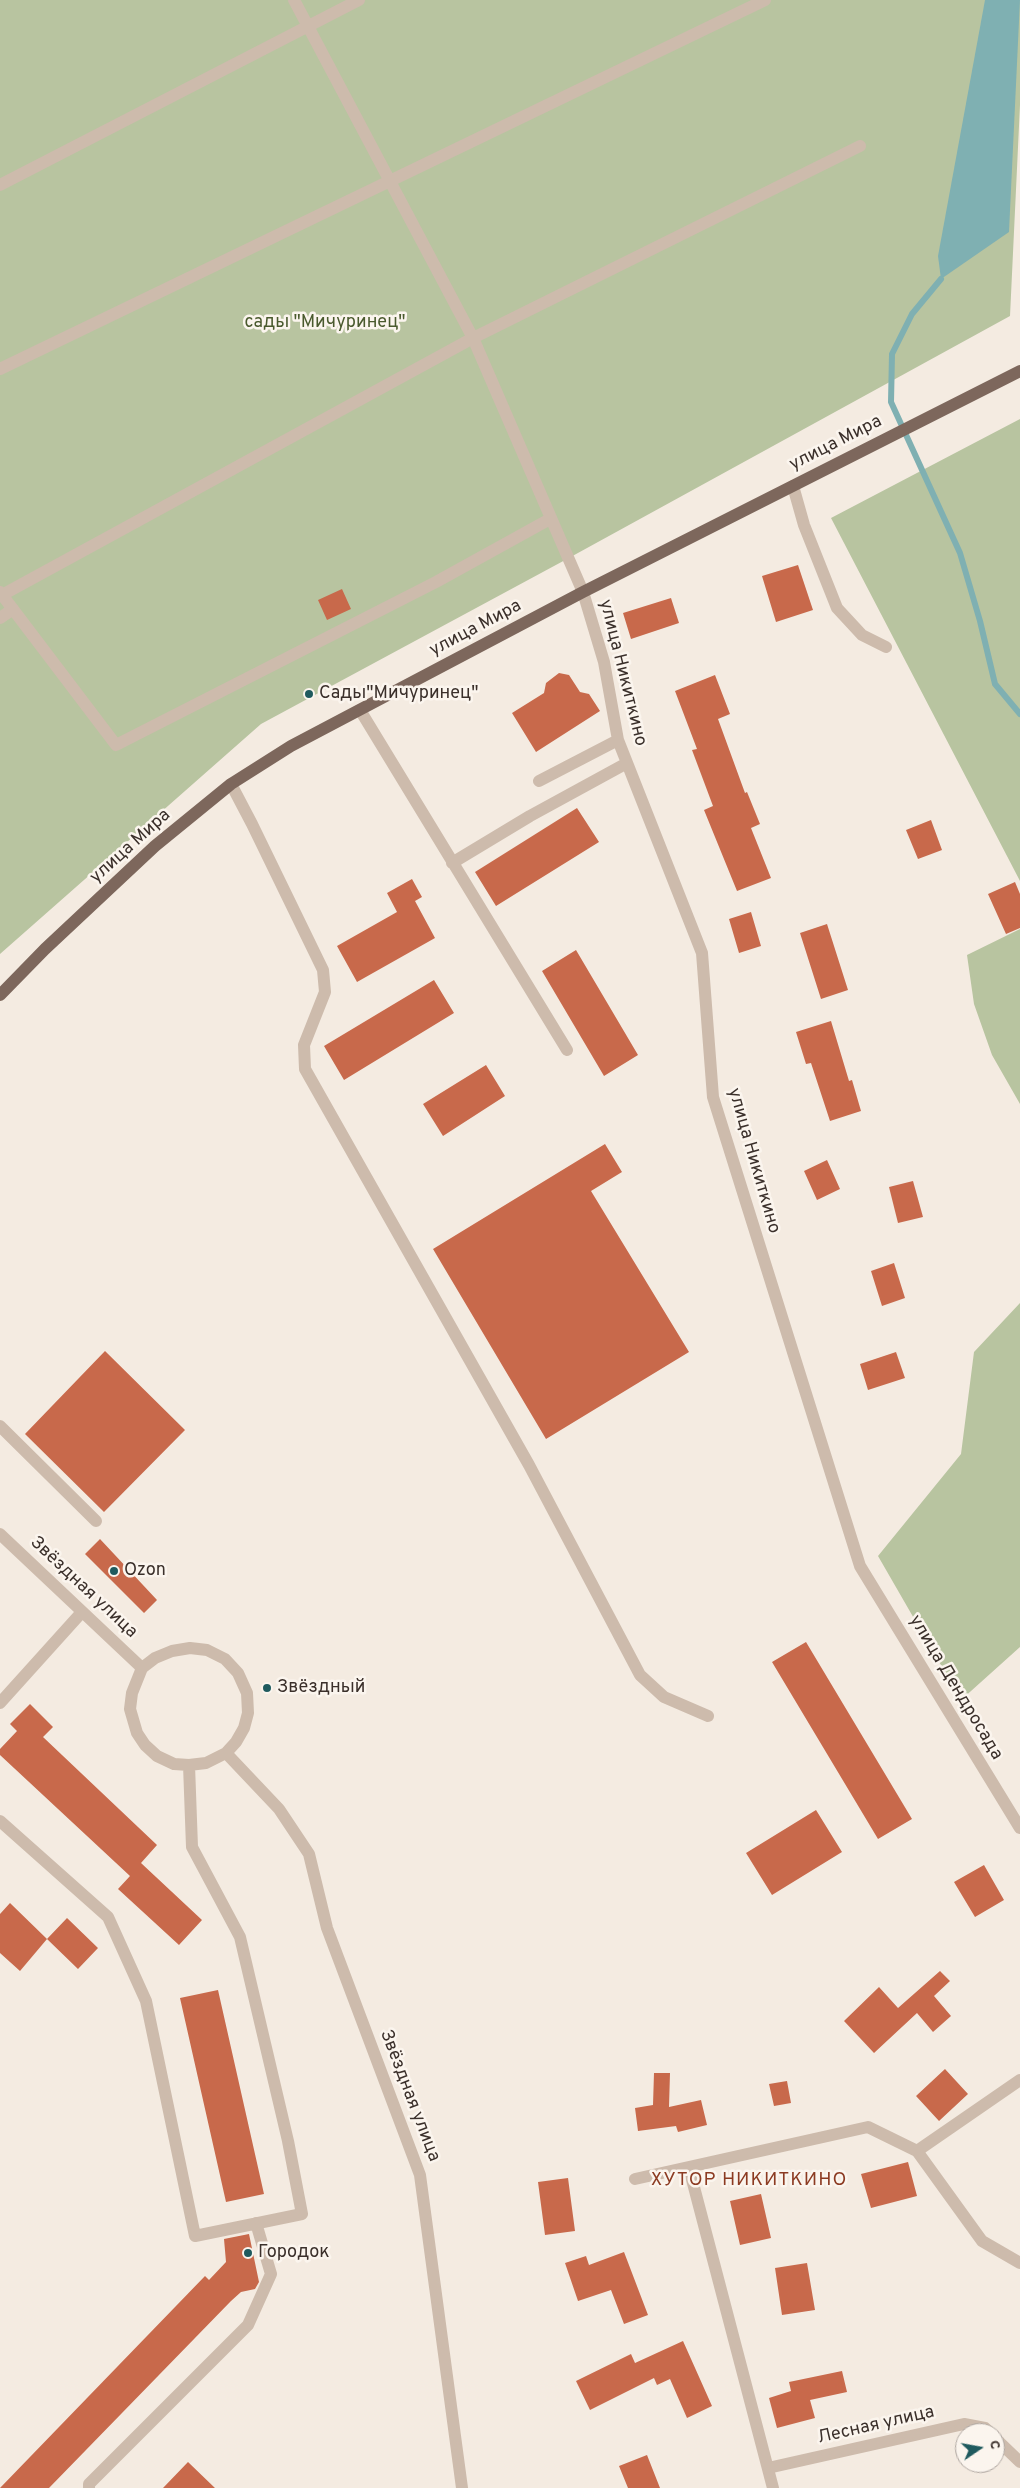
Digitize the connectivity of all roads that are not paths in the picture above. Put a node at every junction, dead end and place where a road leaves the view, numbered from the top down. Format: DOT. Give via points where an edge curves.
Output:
graph roads {
  1 [pos="294,0"];
  2 [pos="359,0"];
  3 [pos="765,0"];
  4 [pos="308,27"];
  5 [pos="860,146"];
  6 [pos="391,181"];
  7 [pos="0,185"];
  8 [pos="473,338"];
  9 [pos="0,368"];
  10 [pos="1020,371"];
  11 [pos="793,486"];
  12 [pos="550,519"];
  13 [pos="583,592"];
  14 [pos="1,593"];
  15 [pos="12,609"];
  16 [pos="0,618"];
  17 [pos="886,647"];
  18 [pos="360,710"];
  19 [pos="618,740"];
  20 [pos="627,763"];
  21 [pos="539,781"];
  22 [pos="230,784"];
  23 [pos="452,863"];
  24 [pos="0,995"];
  25 [pos="567,1050"];
  26 [pos="0,1426"];
  27 [pos="96,1521"];
  28 [pos="0,1534"];
  29 [pos="860,1566"];
  30 [pos="82,1612"];
  31 [pos="142,1668"];
  32 [pos="0,1703"];
  33 [pos="708,1716"];
  34 [pos="226,1753"];
  35 [pos="190,1765"];
  36 [pos="0,1821"];
  37 [pos="1020,1828"];
  38 [pos="1020,2080"];
  39 [pos="917,2151"];
  40 [pos="689,2168"];
  41 [pos="635,2179"];
  42 [pos="256,2223"];
  43 [pos="1020,2263"];
  44 [pos="955,2426"];
  45 [pos="1005,2448"];
  46 [pos="1020,2462"];
  47 [pos="768,2468"];
  48 [pos="89,2488"];
  49 [pos="462,2488"];
  50 [pos="773,2488"];
  1 -- 4 [label="street, улица Никиткино"];
  2 -- 4 [label="street"];
  3 -- 6 [label="street"];
  4 -- 6 [label="street, улица Никиткино"];
  4 -- 7 [label="street"];
  5 -- 8 [label="street"];
  6 -- 8 [label="street, улица Никиткино"];
  6 -- 9 [label="street"];
  8 -- 12 [label="street, улица Никиткино"];
  8 -- 14 [label="street"];
  10 -- 11 [label="main road, улица Мира"];
  11 -- 13 [label="main road, улица Мира"];
  11 -- 17 [label="street" via="804,525 837,608 862,635"];
  12 -- 13 [label="street, улица Никиткино"];
  12 -- 15 [label="street" via="436,582 116,745"];
  13 -- 18 [label="main road, улица Мира"];
  13 -- 19 [label="street, улица Никиткино" via="604,662"];
  14 -- 15 [label="street"];
  15 -- 16 [label="street"];
  18 -- 22 [label="main road, улица Мира" via="291,746"];
  18 -- 23 [label="street"];
  19 -- 20 [label="street, улица Никиткино"];
  19 -- 21 [label="street"];
  20 -- 23 [label="street"];
  20 -- 29 [label="street, улица Никиткино" via="702,953 713,1097"];
  22 -- 24 [label="main road, улица Мира" via="155,846"];
  22 -- 33 [label="street" via="323,970 325,992 304,1045 305,1069 529,1465 640,1675 664,1696"];
  23 -- 25 [label="street"];
  26 -- 27 [label="street"];
  28 -- 30 [label="street, Звёздная улица"];
  29 -- 37 [label="street, улица Дендросада"];
  30 -- 31 [label="street, Звёздная улица"];
  30 -- 32 [label="street"];
  31 -- 34 [label="street" via="172,1650 190,1648 207,1650 225,1660 238,1673 247,1693 248,1713 244,1728"];
  31 -- 35 [label="street" via="132,1693 130,1709 137,1734 157,1756 174,1764"];
  34 -- 35 [label="street" via="206,1763"];
  34 -- 49 [label="street, Звёздная улица" via="279,1809 309,1854 327,1928 420,2175"];
  35 -- 42 [label="street" via="192,1847 240,1937 302,2214"];
  36 -- 42 [label="street" via="108,1918 146,2001 195,2236"];
  38 -- 39 [label="street"];
  39 -- 40 [label="street" via="868,2127"];
  39 -- 43 [label="street" via="982,2241"];
  40 -- 41 [label="street"];
  40 -- 47 [label="street"];
  42 -- 48 [label="street" via="271,2274 248,2325 89,2484"];
  44 -- 47 [label="street, Лесная улица"];
  45 -- 46 [label="street"];
  47 -- 50 [label="street"];
}
